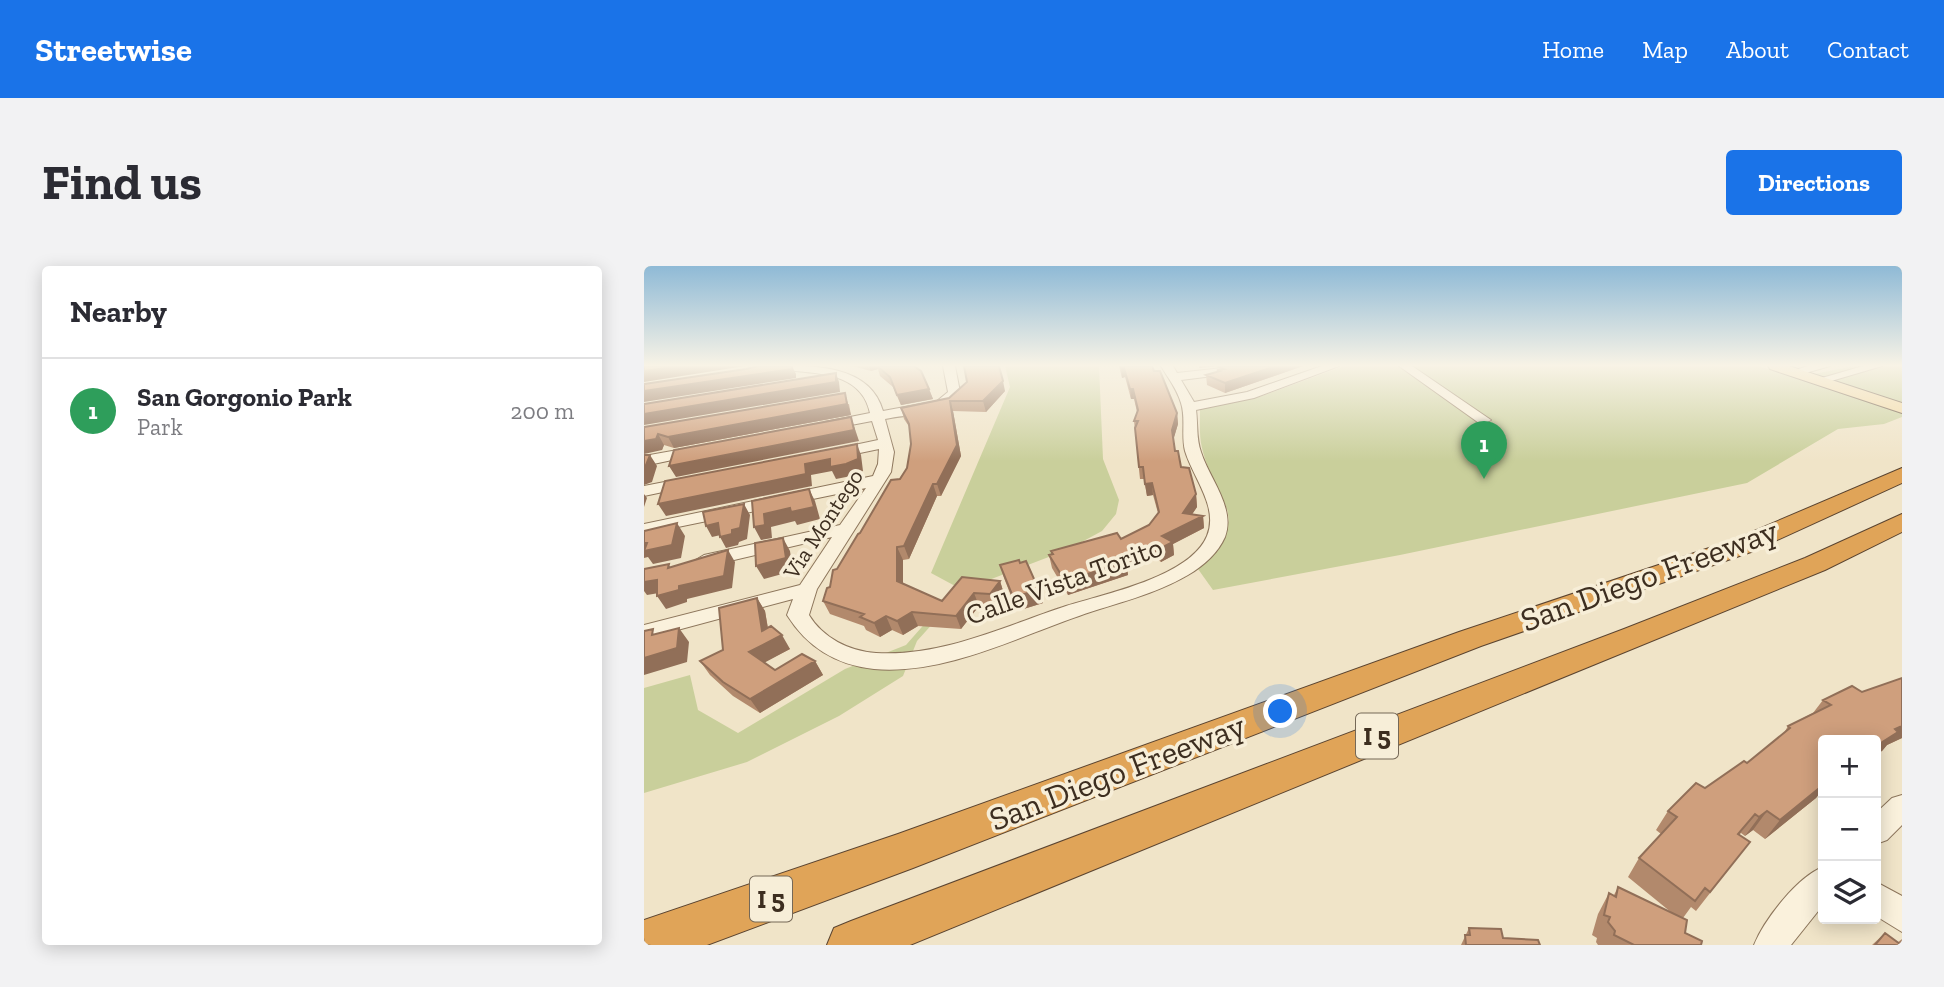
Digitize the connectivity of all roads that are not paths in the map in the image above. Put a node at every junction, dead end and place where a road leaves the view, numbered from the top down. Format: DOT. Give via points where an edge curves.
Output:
graph roads {
  1 [pos="864,398"];
  2 [pos="950,398"];
  3 [pos="1184,398"];
  4 [pos="1236,398"];
  5 [pos="1451,398"];
  6 [pos="1879,398"];
  7 [pos="1189,407"];
  8 [pos="1902,408"];
  9 [pos="877,417"];
  10 [pos="1484,420"];
  11 [pos="808,430"];
  12 [pos="886,443"];
  13 [pos="712,448"];
  14 [pos="816,457"];
  15 [pos="644,461"];
  16 [pos="1902,475"];
  17 [pos="710,478"];
  18 [pos="879,480"];
  19 [pos="644,491"];
  20 [pos="1902,522"];
  21 [pos="644,529"];
  22 [pos="847,530"];
  23 [pos="683,566"];
  24 [pos="807,589"];
  25 [pos="644,632"];
  26 [pos="824,645"];
  27 [pos="1902,807"];
  28 [pos="1881,826"];
  29 [pos="1818,888"];
  30 [pos="1881,901"];
  31 [pos="1902,916"];
  32 [pos="644,944"];
  33 [pos="851,945"];
  34 [pos="1771,945"];
  1 -- 9 [label="street, Via Montego"];
  2 -- 9 [label="street" via="941,404"];
  3 -- 7 [label="street, Calle Vista Torito"];
  4 -- 7 [label="street"];
  5 -- 10 [label="street"];
  6 -- 8 [label="main road"];
  7 -- 26 [label="street, Calle Vista Torito" via="1192,449 1219,520 1208,550 1186,567 1156,583 932,655 874,661"];
  9 -- 11 [label="street"];
  9 -- 12 [label="street, Via Montego"];
  12 -- 14 [label="street"];
  12 -- 18 [label="street, Via Montego" via="888,461"];
  13 -- 15 [label="street"];
  16 -- 32 [label="highway, San Diego Freeway / I 5" via="1742,547 1470,639 898,854"];
  17 -- 19 [label="street"];
  18 -- 21 [label="street"];
  18 -- 22 [label="street, Via Montego"];
  20 -- 33 [label="highway, San Diego Freeway / I 5" via="1815,564"];
  22 -- 23 [label="street"];
  22 -- 24 [label="street, Via Montego"];
  24 -- 25 [label="street"];
  24 -- 26 [label="street, Via Montego" via="798,615 806,632"];
  27 -- 28 [label="street"];
  29 -- 34 [label="street"];
  30 -- 31 [label="street"];
}
